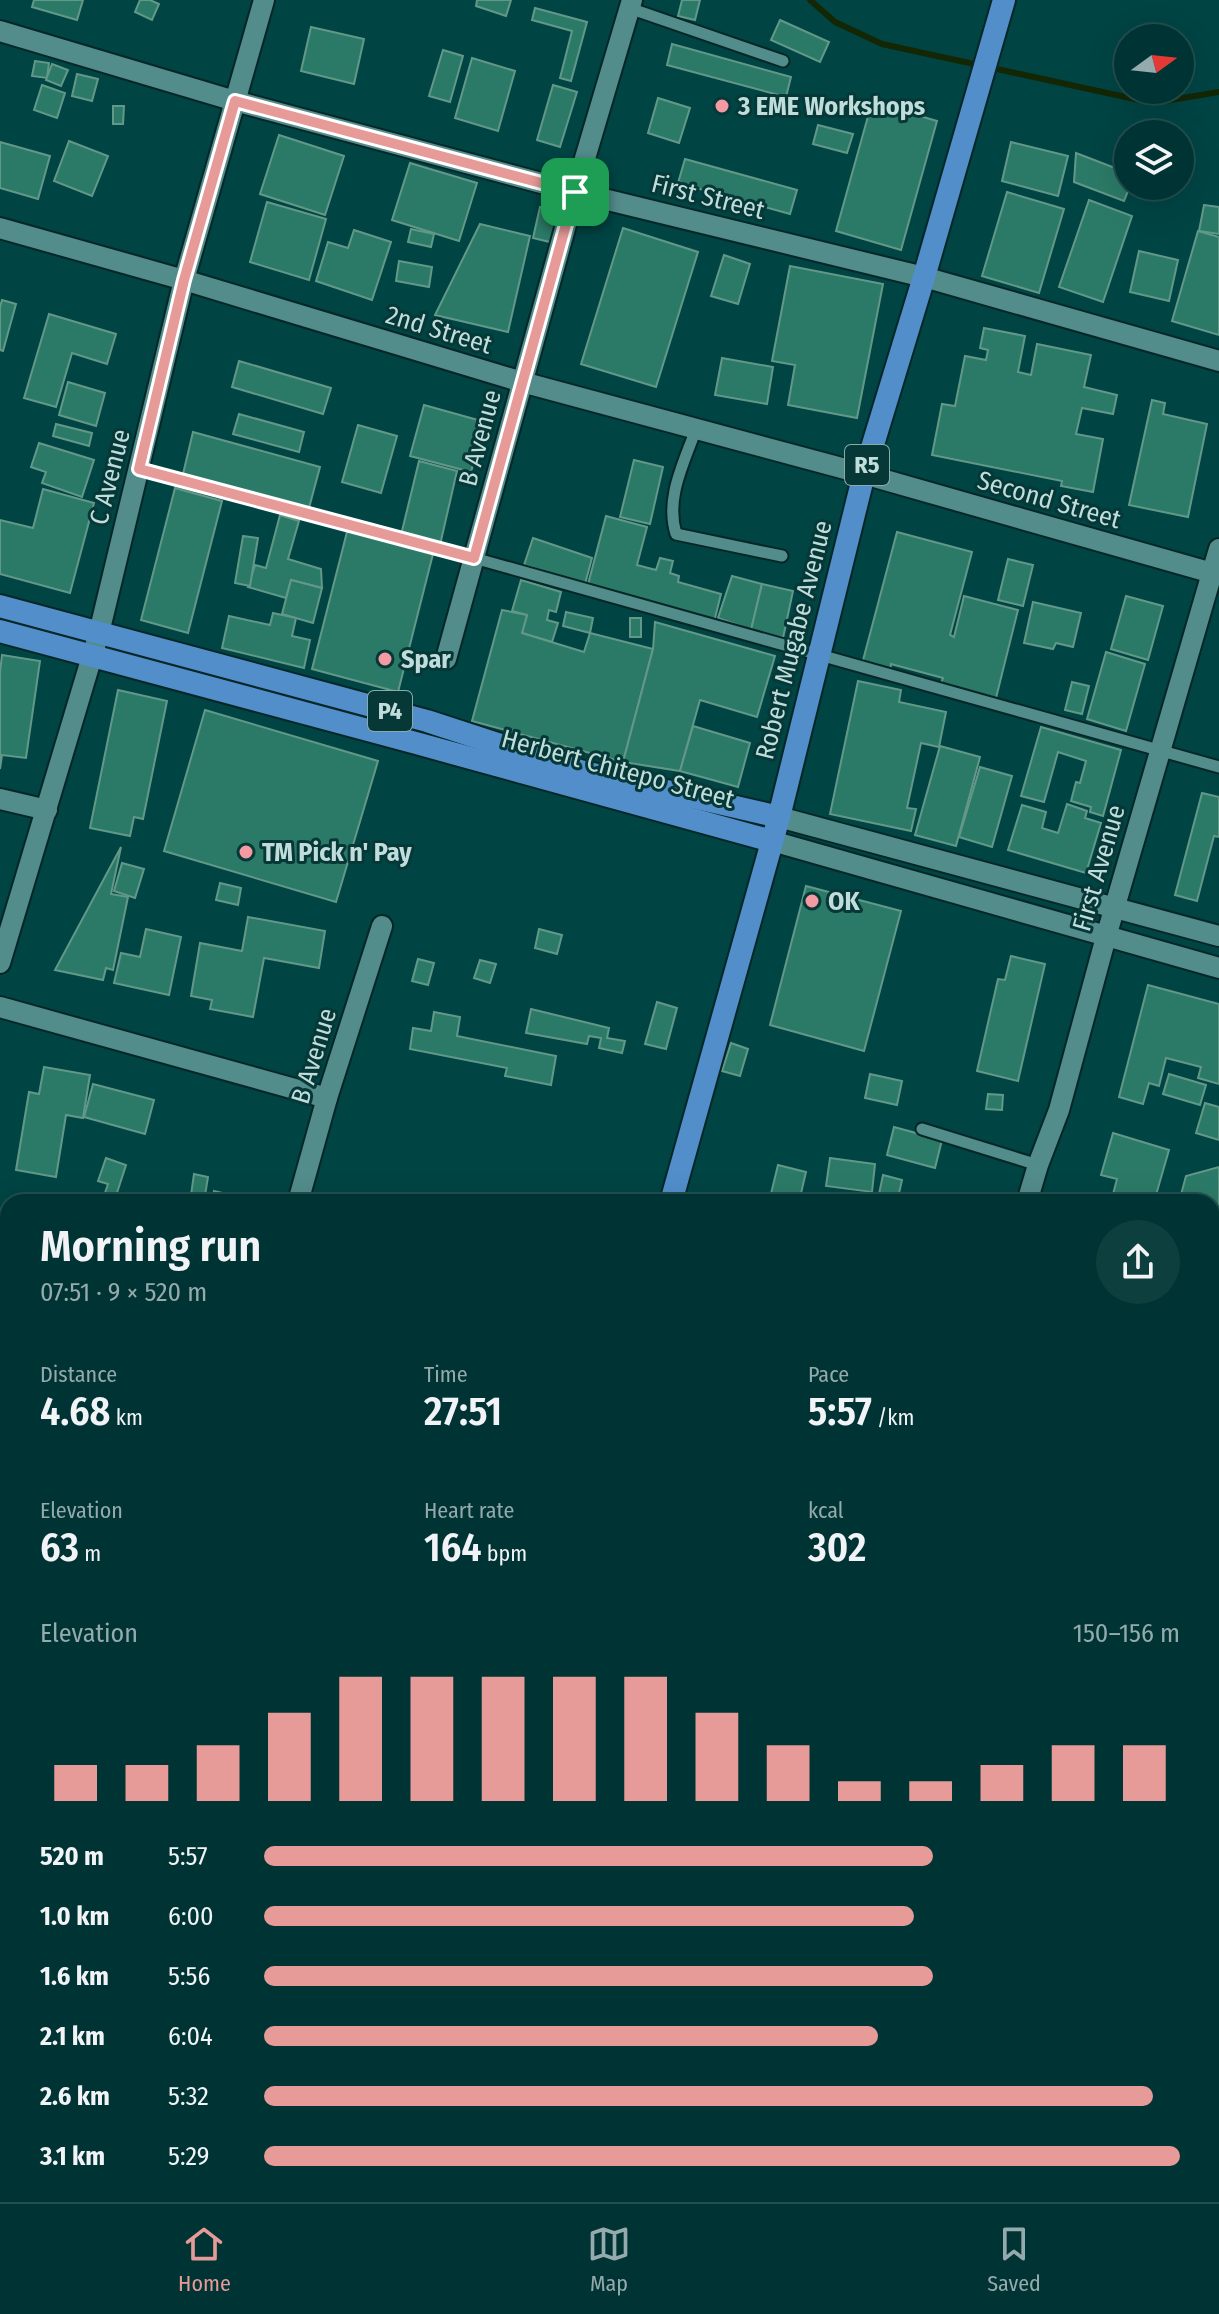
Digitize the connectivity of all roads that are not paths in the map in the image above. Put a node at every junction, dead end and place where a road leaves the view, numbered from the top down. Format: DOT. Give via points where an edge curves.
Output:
graph roads {
  1 [pos="264,0"];
  2 [pos="631,4"];
  3 [pos="1002,5"];
  4 [pos="0,31"];
  5 [pos="783,61"];
  6 [pos="235,101"];
  7 [pos="575,192"];
  8 [pos="0,228"];
  9 [pos="924,277"];
  10 [pos="184,280"];
  11 [pos="1219,361"];
  12 [pos="522,382"];
  13 [pos="696,429"];
  14 [pos="139,469"];
  15 [pos="864,474"];
  16 [pos="1219,549"];
  17 [pos="782,556"];
  18 [pos="474,558"];
  19 [pos="1215,574"];
  20 [pos="0,606"];
  21 [pos="0,631"];
  22 [pos="99,633"];
  23 [pos="819,654"];
  24 [pos="91,657"];
  25 [pos="446,659"];
  26 [pos="1161,750"];
  27 [pos="1219,767"];
  28 [pos="0,799"];
  29 [pos="47,810"];
  30 [pos="779,817"];
  31 [pos="772,841"];
  32 [pos="1116,907"];
  33 [pos="382,926"];
  34 [pos="1219,936"];
  35 [pos="1106,937"];
  36 [pos="0,963"];
  37 [pos="1219,968"];
  38 [pos="0,1007"];
  39 [pos="327,1098"];
  40 [pos="922,1129"];
  41 [pos="1038,1165"];
  42 [pos="300,1194"];
  43 [pos="673,1194"];
  44 [pos="1029,1194"];
  1 -- 6 [label="street, C Avenue"];
  2 -- 5 [label="lane"];
  2 -- 7 [label="street, B Avenue"];
  3 -- 9 [label="highway, Robert Mugabe Avenue / R5"];
  4 -- 6 [label="street, First Street"];
  6 -- 7 [label="street, First Street"];
  6 -- 10 [label="street, C Avenue"];
  7 -- 9 [label="street, First Street"];
  7 -- 12 [label="street, B Avenue"];
  8 -- 10 [label="street, 2nd Street"];
  9 -- 11 [label="street, First Street"];
  9 -- 15 [label="highway, Robert Mugabe Avenue / R5"];
  10 -- 12 [label="street, 2nd Street"];
  10 -- 14 [label="street, C Avenue"];
  12 -- 13 [label="street, 2nd Street"];
  12 -- 18 [label="street, B Avenue"];
  13 -- 15 [label="street, 2nd Street"];
  13 -- 17 [label="lane" via="673,494 676,534"];
  14 -- 18 [label="lane"];
  14 -- 22 [label="street, C Avenue"];
  15 -- 19 [label="street, Second Street"];
  15 -- 23 [label="highway, Robert Mugabe Avenue / R5"];
  16 -- 19 [label="street, First Avenue"];
  18 -- 23 [label="lane"];
  18 -- 25 [label="street, B Avenue"];
  19 -- 26 [label="street, First Avenue"];
  20 -- 22 [label="highway, Herbert Chitepo Street / P4"];
  21 -- 24 [label="highway, Herbert Chitepo Street / P4"];
  22 -- 24 [label="street, C Avenue"];
  22 -- 30 [label="highway, Herbert Chitepo Street / P4" via="427,721 580,771"];
  23 -- 26 [label="lane"];
  23 -- 30 [label="highway, Robert Mugabe Avenue / R5"];
  24 -- 29 [label="street, C Avenue"];
  24 -- 31 [label="highway, Herbert Chitepo Street / P4"];
  26 -- 27 [label="lane"];
  26 -- 32 [label="street, First Avenue"];
  28 -- 29 [label="street"];
  29 -- 36 [label="street, C Avenue"];
  30 -- 31 [label="highway, Robert Mugabe Avenue / R5"];
  30 -- 32 [label="street, Herbert Chitepo Street"];
  31 -- 35 [label="street, Herbert Chitepo Street"];
  31 -- 43 [label="highway, Robert Mugabe Avenue / R5"];
  32 -- 34 [label="street, Herbert Chitepo Street"];
  32 -- 35 [label="street, First Avenue"];
  33 -- 39 [label="street, B Avenue"];
  35 -- 37 [label="street, Herbert Chitepo Street"];
  35 -- 41 [label="street, First Avenue" via="1059,1110"];
  38 -- 39 [label="street"];
  39 -- 42 [label="street, B Avenue"];
  40 -- 41 [label="lane"];
  41 -- 44 [label="street, First Avenue"];
}
